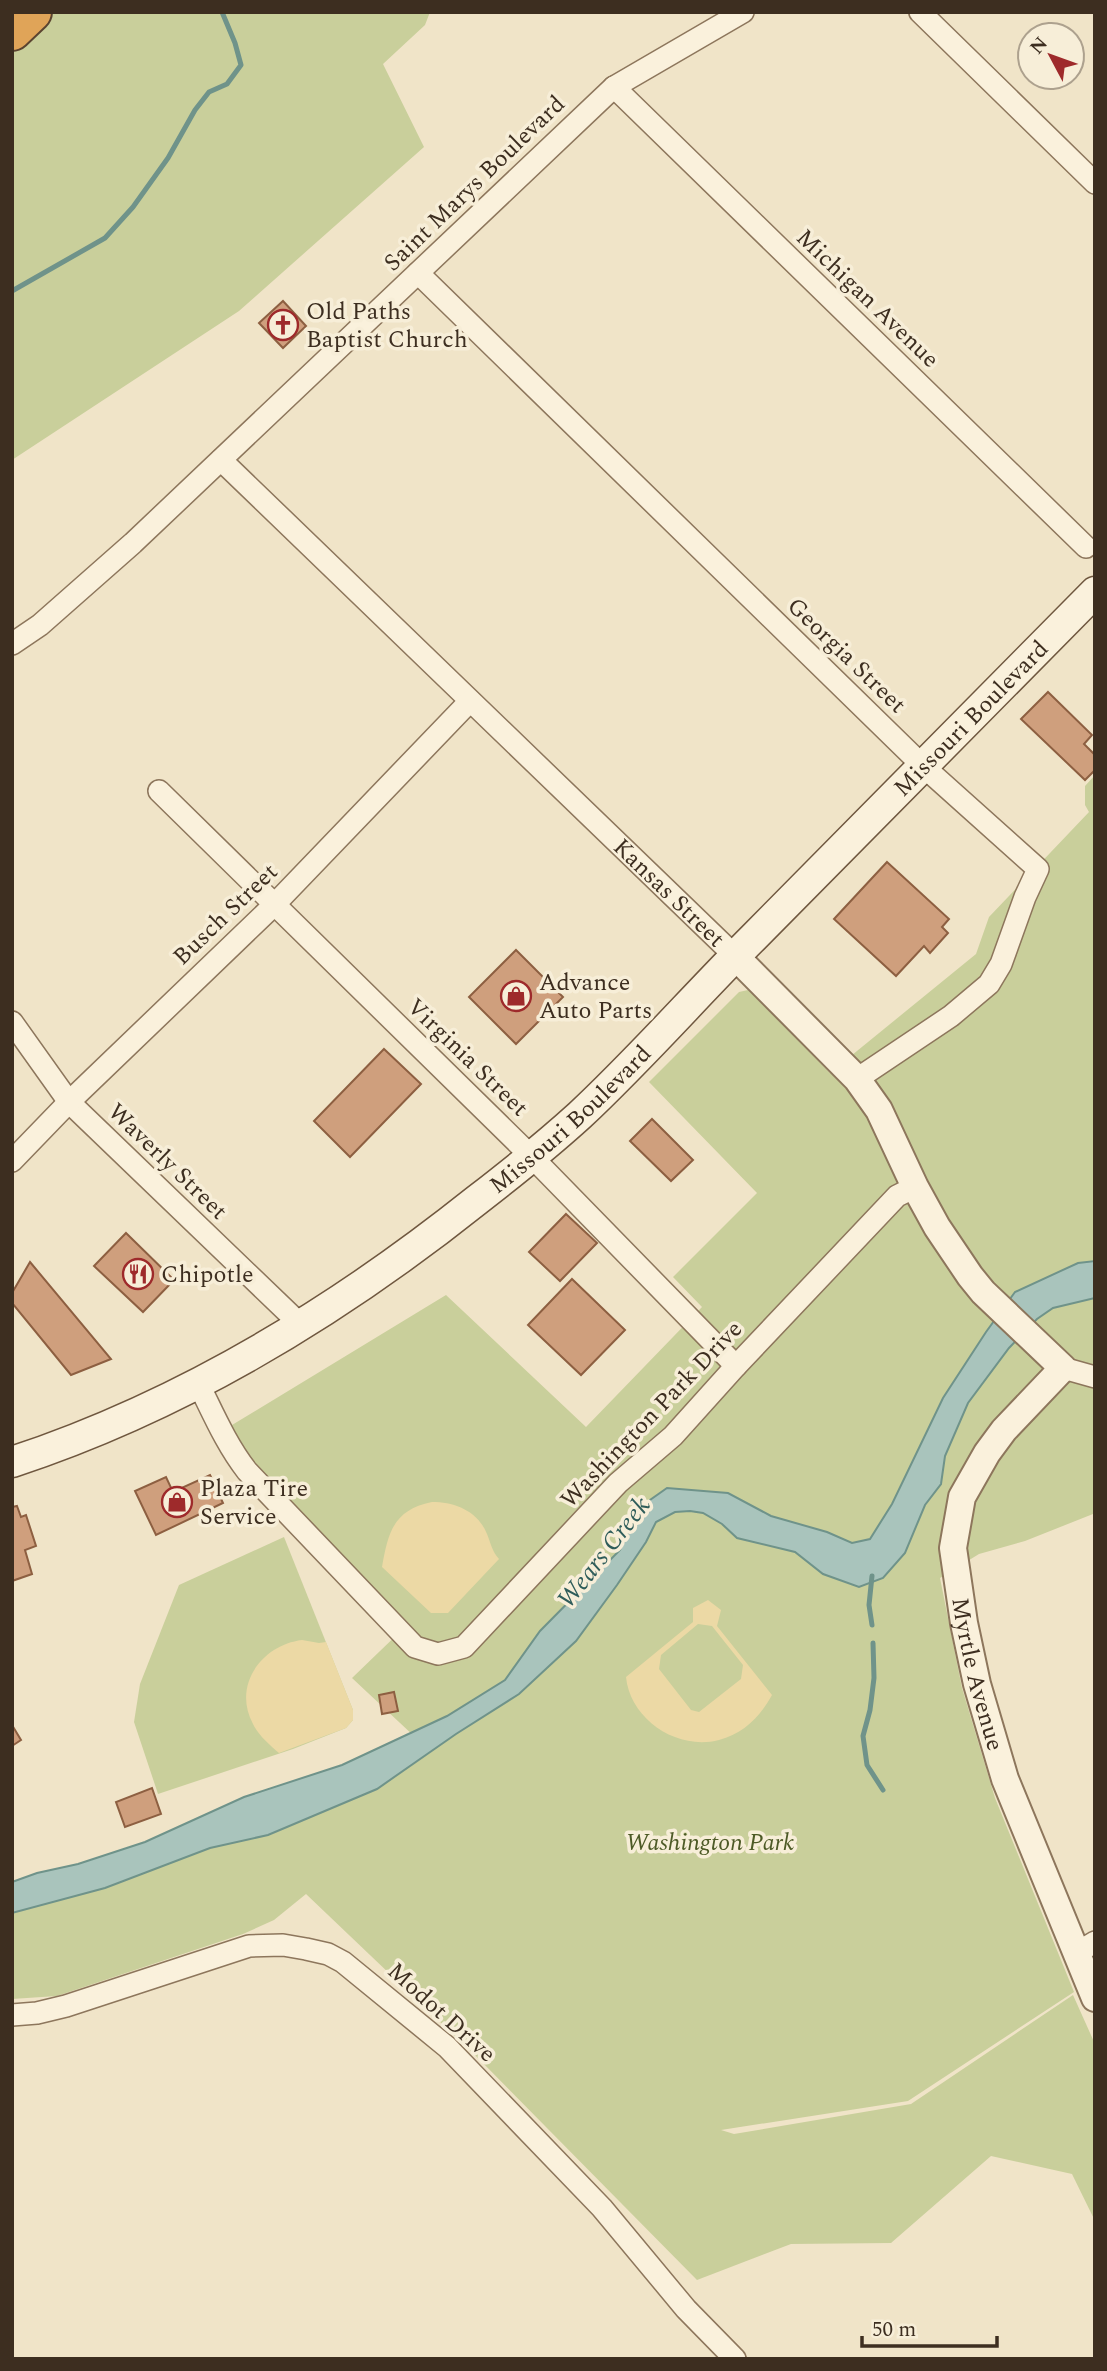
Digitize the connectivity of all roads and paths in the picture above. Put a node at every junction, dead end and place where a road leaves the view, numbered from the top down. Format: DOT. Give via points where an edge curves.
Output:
graph roads {
  1 [pos="32,12"];
  2 [pos="743,12"];
  3 [pos="920,12"];
  4 [pos="12,31"];
  5 [pos="614,87"];
  6 [pos="1095,183"];
  7 [pos="418,273"];
  8 [pos="221,460"];
  9 [pos="1086,547"];
  10 [pos="1095,592"];
  11 [pos="12,644"];
  12 [pos="470,701"];
  13 [pos="923,766"];
  14 [pos="159,791"];
  15 [pos="274,905"];
  16 [pos="735,956"];
  17 [pos="12,1022"];
  18 [pos="857,1079"];
  19 [pos="68,1102"];
  20 [pos="532,1157"];
  21 [pos="12,1161"];
  22 [pos="915,1187"];
  23 [pos="302,1326"];
  24 [pos="736,1366"];
  25 [pos="1063,1368"];
  26 [pos="1095,1377"];
  27 [pos="198,1383"];
  28 [pos="12,1461"];
  29 [pos="1085,1948"];
  30 [pos="1095,1998"];
  31 [pos="12,2015"];
  32 [pos="735,2359"];
  1 -- 4 [label="highway"];
  2 -- 5 [label="street, Saint Marys Boulevard"];
  3 -- 6 [label="street"];
  5 -- 7 [label="street, Saint Marys Boulevard"];
  5 -- 9 [label="street, Michigan Avenue"];
  7 -- 8 [label="street, Saint Marys Boulevard"];
  7 -- 13 [label="street, Georgia Street"];
  8 -- 11 [label="street, Saint Marys Boulevard" via="40,625"];
  8 -- 12 [label="street, Kansas Street"];
  10 -- 13 [label="main road, Missouri Boulevard"];
  12 -- 15 [label="street, Busch Street"];
  12 -- 16 [label="street, Kansas Street"];
  13 -- 16 [label="main road, Missouri Boulevard"];
  13 -- 18 [label="street, Georgia Street" via="1038,869 989,984 951,1016"];
  14 -- 15 [label="street, Virginia Street"];
  15 -- 19 [label="street, Busch Street"];
  15 -- 20 [label="street, Virginia Street"];
  16 -- 18 [label="street, Kansas Street"];
  16 -- 20 [label="main road, Missouri Boulevard" via="589,1106"];
  17 -- 19 [label="street, Waverly Street"];
  18 -- 22 [label="street, Kansas Street" via="879,1110"];
  19 -- 21 [label="street, Busch Street"];
  19 -- 23 [label="street, Waverly Street"];
  20 -- 23 [label="main road, Missouri Boulevard" via="424,1242"];
  20 -- 24 [label="street, Virginia Street"];
  22 -- 24 [label="street, Washington Park Drive" via="897,1196"];
  22 -- 25 [label="street, Kansas Street" via="983,1292"];
  23 -- 27 [label="main road, Missouri Boulevard"];
  24 -- 27 [label="street, Washington Park Drive" via="464,1647 438,1654 415,1647 234,1455"];
  25 -- 26 [label="street"];
  25 -- 29 [label="street, Myrtle Avenue" via="987,1453 962,1497 953,1548 977,1684 1002,1767"];
  27 -- 28 [label="main road, Missouri Boulevard" via="60,1446"];
  29 -- 30 [label="street, Myrtle Avenue"];
  31 -- 32 [label="street, Modot Drive" via="66,2006 249,1946 283,1945 328,1954 363,1976 447,2046 602,2208"];
}
